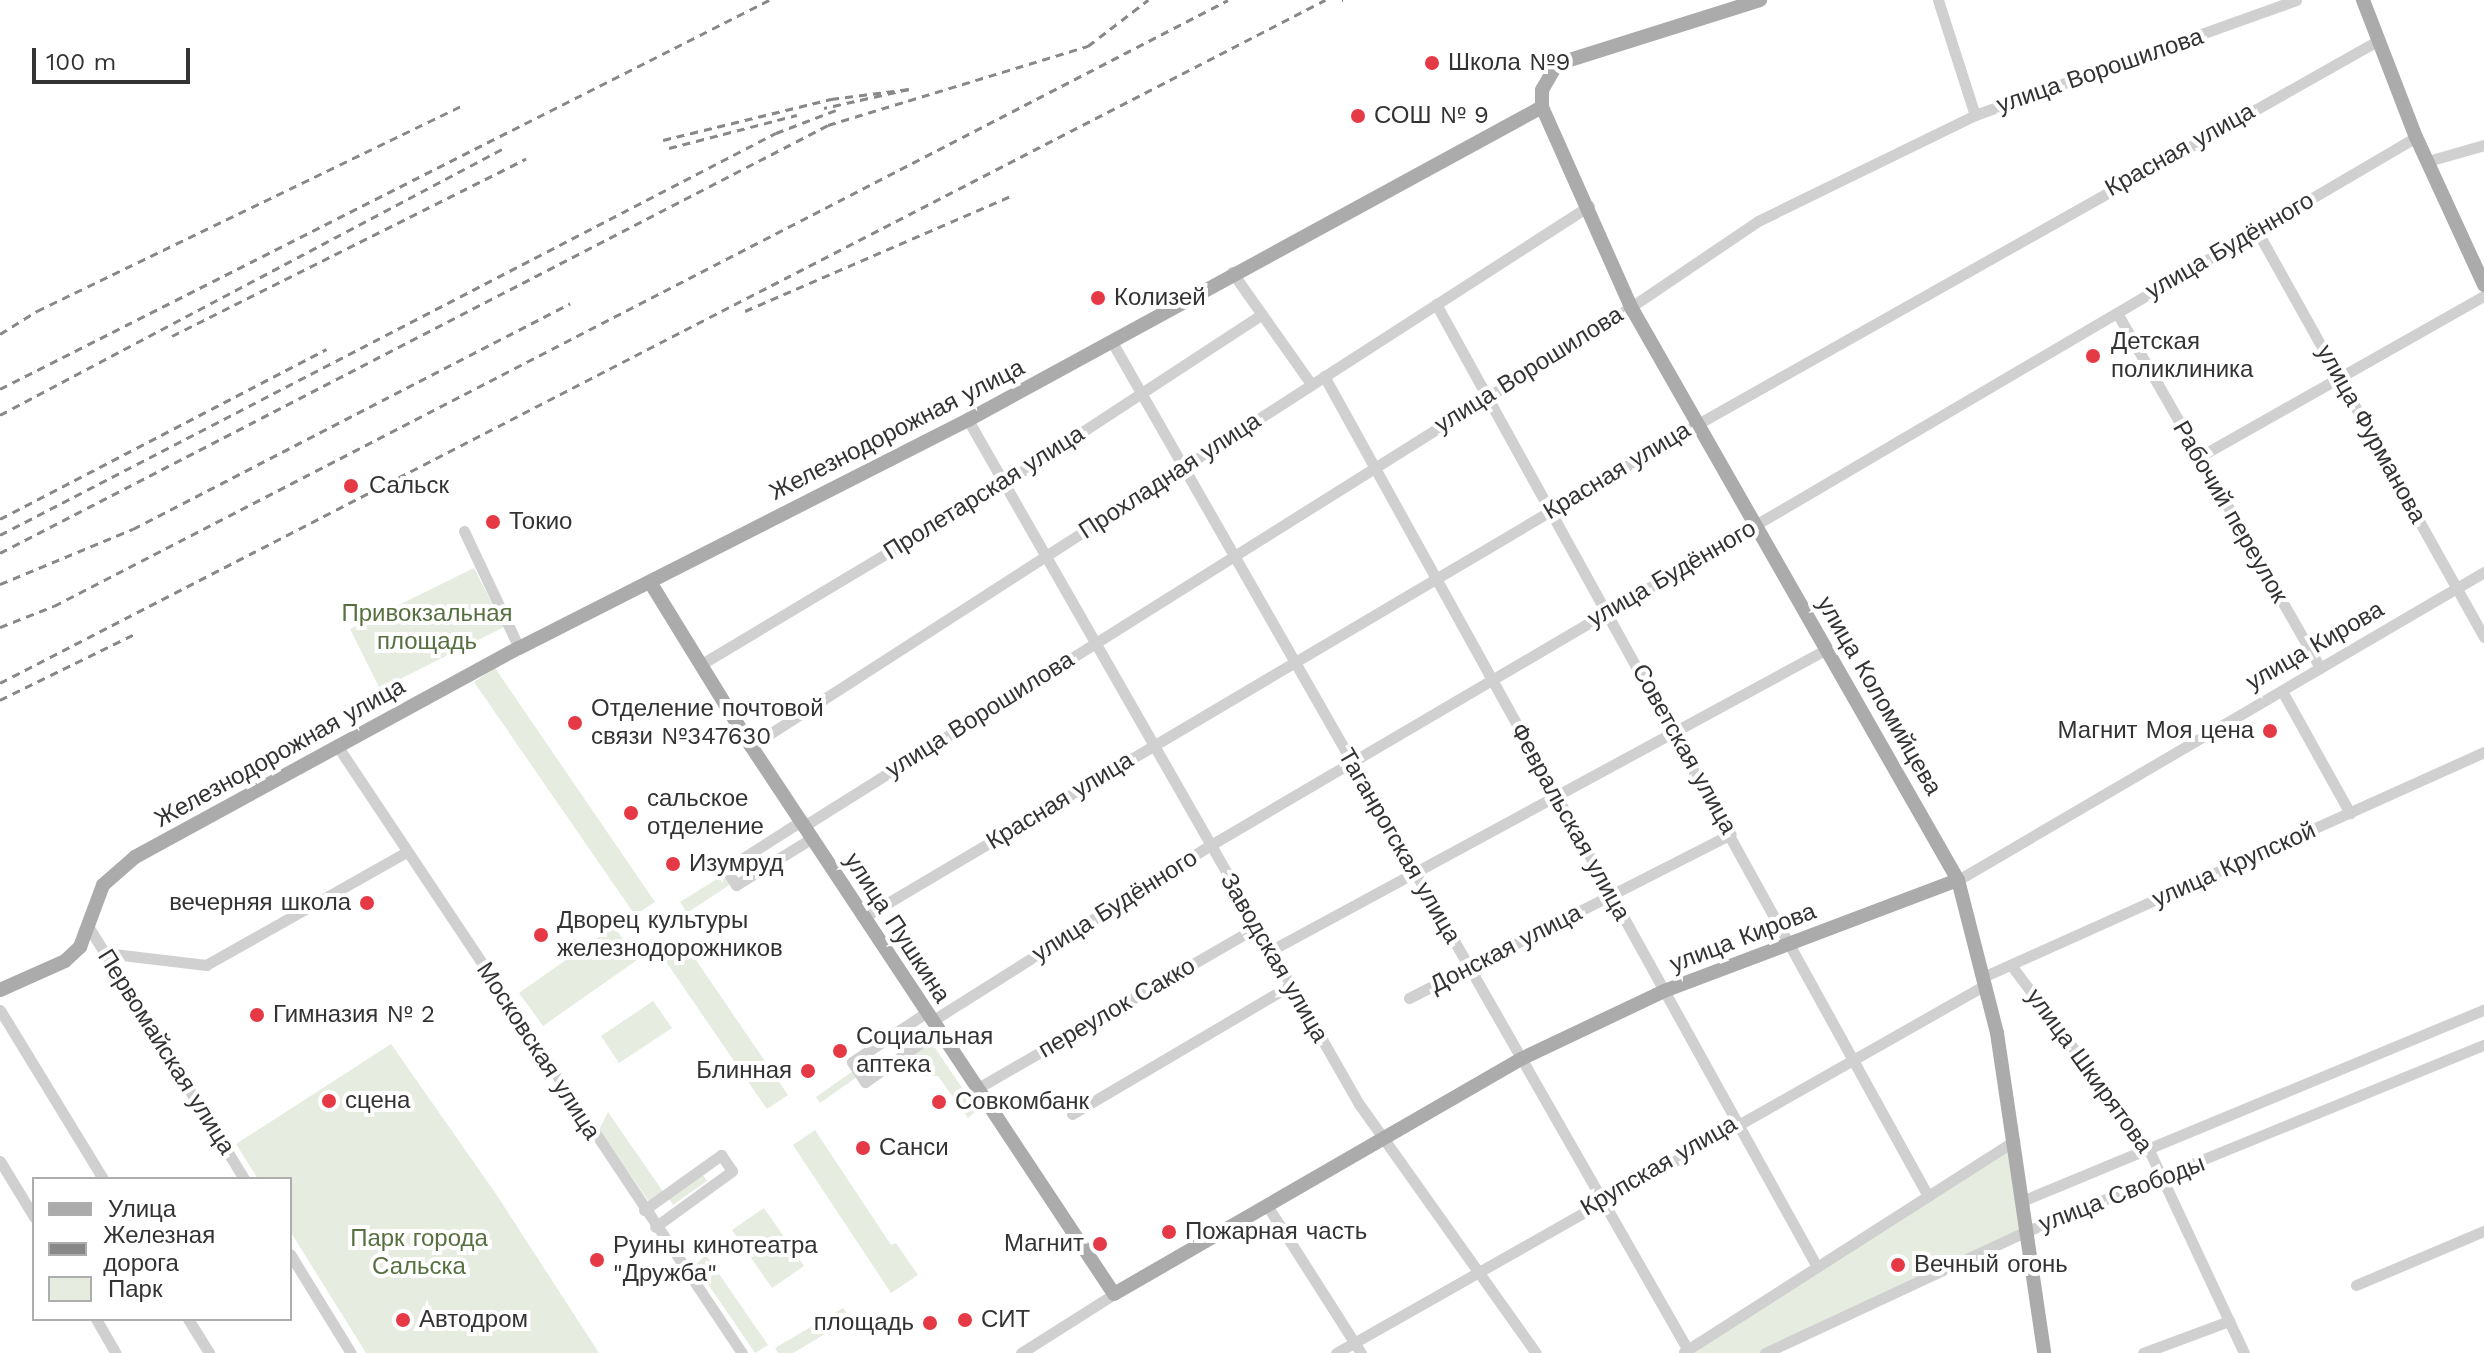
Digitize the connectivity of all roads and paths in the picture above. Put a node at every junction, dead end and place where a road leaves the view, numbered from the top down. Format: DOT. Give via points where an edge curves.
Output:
graph roads {
  1 [pos="1760,0"];
  2 [pos="1938,0"];
  3 [pos="2296,0"];
  4 [pos="2363,0"];
  5 [pos="2379,40"];
  6 [pos="1542,107"];
  7 [pos="1975,115"];
  8 [pos="2416,137"];
  9 [pos="2484,145"];
  10 [pos="2428,161"];
  11 [pos="1589,206"];
  12 [pos="2257,231"];
  13 [pos="1232,272"];
  14 [pos="2484,285"];
  15 [pos="2484,296"];
  16 [pos="1436,304"];
  17 [pos="1631,307"];
  18 [pos="2117,313"];
  19 [pos="1262,314"];
  20 [pos="1112,342"];
  21 [pos="1324,376"];
  22 [pos="2339,377"];
  23 [pos="1311,384"];
  24 [pos="1142,395"];
  25 [pos="1488,396"];
  26 [pos="968,420"];
  27 [pos="1696,425"];
  28 [pos="2199,457"];
  29 [pos="1183,467"];
  30 [pos="1374,467"];
  31 [pos="1004,483"];
  32 [pos="1551,510"];
  33 [pos="1757,525"];
  34 [pos="464,531"];
  35 [pos="1045,556"];
  36 [pos="1234,556"];
  37 [pos="2484,572"];
  38 [pos="1436,578"];
  39 [pos="650,582"];
  40 [pos="2457,588"];
  41 [pos="1608,612"];
  42 [pos="2484,637"];
  43 [pos="1095,643"];
  44 [pos="519,648"];
  45 [pos="1827,649"];
  46 [pos="1294,662"];
  47 [pos="700,665"];
  48 [pos="2320,668"];
  49 [pos="1492,680"];
  50 [pos="2282,691"];
  51 [pos="1674,732"];
  52 [pos="751,746"];
  53 [pos="1153,746"];
  54 [pos="338,747"];
  55 [pos="2484,752"];
  56 [pos="1352,762"];
  57 [pos="1556,796"];
  58 [pos="2350,813"];
  59 [pos="806,828"];
  60 [pos="1731,834"];
  61 [pos="1209,846"];
  62 [pos="405,853"];
  63 [pos="1415,872"];
  64 [pos="1958,880"];
  65 [pos="1611,896"];
  66 [pos="864,917"];
  67 [pos="88,926"];
  68 [pos="1257,927"];
  69 [pos="1792,943"];
  70 [pos="1270,951"];
  71 [pos="105,953"];
  72 [pos="2011,965"];
  73 [pos="1469,968"];
  74 [pos="1984,981"];
  75 [pos="1291,985"];
  76 [pos="0,990"];
  77 [pos="1664,991"];
  78 [pos="1409,998"];
  79 [pos="0,1010"];
  80 [pos="2484,1010"];
  81 [pos="933,1021"];
  82 [pos="2484,1045"];
  83 [pos="1851,1057"];
  84 [pos="1521,1059"];
  85 [pos="978,1088"];
  86 [pos="1072,1114"];
  87 [pos="1736,1122"];
  88 [pos="1385,1136"];
  89 [pos="2014,1141"];
  90 [pos="2148,1148"];
  91 [pos="0,1161"];
  92 [pos="102,1177"];
  93 [pos="243,1177"];
  94 [pos="2163,1179"];
  95 [pos="1928,1196"];
  96 [pos="1601,1199"];
  97 [pos="2022,1201"];
  98 [pos="1268,1207"];
  99 [pos="644,1210"];
  100 [pos="32,1214"];
  101 [pos="655,1227"];
  102 [pos="2484,1231"];
  103 [pos="2025,1232"];
  104 [pos="292,1257"];
  105 [pos="1817,1267"];
  106 [pos="1478,1268"];
  107 [pos="2356,1285"];
  108 [pos="1114,1294"];
  109 [pos="97,1321"];
  110 [pos="189,1321"];
  111 [pos="2229,1321"];
  112 [pos="1358,1348"];
  113 [pos="1686,1351"];
  114 [pos="116,1353"];
  115 [pos="209,1353"];
  116 [pos="351,1353"];
  117 [pos="742,1353"];
  118 [pos="1021,1353"];
  119 [pos="1336,1353"];
  120 [pos="1536,1353"];
  121 [pos="1765,1353"];
  122 [pos="2044,1353"];
  123 [pos="2143,1353"];
  124 [pos="2244,1353"];
  1 -- 6 [label="main road" via="1557,64 1542,90"];
  2 -- 7 [label="street"];
  3 -- 7 [label="street, улица Ворошилова"];
  4 -- 5 [label="main road"];
  5 -- 8 [label="main road"];
  5 -- 27 [label="street, Красная улица"];
  6 -- 11 [label="main road, улица Коломийцева"];
  6 -- 13 [label="main road, Железнодорожная улица"];
  7 -- 17 [label="street, улица Ворошилова" via="1758,221"];
  8 -- 10 [label="main road"];
  8 -- 12 [label="street, улица Будённого"];
  9 -- 10 [label="street"];
  10 -- 14 [label="main road"];
  11 -- 16 [label="street, Прохладная улица"];
  11 -- 17 [label="main road, улица Коломийцева"];
  12 -- 18 [label="street, улица Будённого"];
  12 -- 22 [label="street, улица Фурманова"];
  13 -- 19 [label="street"];
  13 -- 20 [label="main road, Железнодорожная улица"];
  15 -- 22 [label="street"];
  16 -- 21 [label="street, Прохладная улица"];
  16 -- 25 [label="street, Советская улица"];
  17 -- 25 [label="street, улица Ворошилова"];
  17 -- 27 [label="main road, улица Коломийцева"];
  18 -- 28 [label="street, Рабочий переулок"];
  18 -- 33 [label="street, улица Будённого"];
  19 -- 23 [label="street"];
  19 -- 24 [label="street, Пролетарская улица"];
  20 -- 24 [label="street, Таганрогская улица"];
  20 -- 26 [label="main road, Железнодорожная улица"];
  21 -- 23 [label="street, Прохладная улица"];
  21 -- 30 [label="street, Февральская улица"];
  22 -- 28 [label="street"];
  22 -- 40 [label="street, улица Фурманова"];
  23 -- 29 [label="street, Прохладная улица"];
  24 -- 29 [label="street, Таганрогская улица"];
  24 -- 31 [label="street, Пролетарская улица"];
  25 -- 30 [label="street, улица Ворошилова"];
  25 -- 32 [label="street, Советская улица"];
  26 -- 31 [label="street, Заводская улица"];
  26 -- 39 [label="main road, Железнодорожная улица"];
  27 -- 32 [label="street, Красная улица"];
  27 -- 33 [label="main road, улица Коломийцева"];
  28 -- 48 [label="street, Рабочий переулок"];
  29 -- 35 [label="street, Прохладная улица"];
  29 -- 36 [label="street, Таганрогская улица"];
  30 -- 36 [label="street, улица Ворошилова"];
  30 -- 38 [label="street, Февральская улица"];
  31 -- 35 [label="street, Заводская улица"];
  31 -- 47 [label="street, Пролетарская улица"];
  32 -- 38 [label="street, Красная улица"];
  32 -- 41 [label="street, Советская улица"];
  33 -- 41 [label="street, улица Будённого"];
  33 -- 45 [label="main road, улица Коломийцева"];
  34 -- 44 [label="street"];
  35 -- 43 [label="street, Заводская улица"];
  35 -- 52 [label="street, Прохладная улица"];
  36 -- 43 [label="street, улица Ворошилова"];
  36 -- 46 [label="street, Таганрогская улица"];
  37 -- 40 [label="street, улица Кирова"];
  38 -- 46 [label="street, Красная улица"];
  38 -- 49 [label="street, Февральская улица"];
  39 -- 44 [label="main road, Железнодорожная улица"];
  39 -- 47 [label="main road, улица Пушкина"];
  40 -- 42 [label="street, улица Фурманова"];
  40 -- 48 [label="street, улица Кирова"];
  41 -- 49 [label="street, улица Будённого"];
  41 -- 51 [label="street, Советская улица"];
  43 -- 53 [label="street, Заводская улица"];
  43 -- 59 [label="street, улица Ворошилова"];
  44 -- 54 [label="main road, Железнодорожная улица"];
  45 -- 51 [label="street"];
  45 -- 64 [label="main road, улица Коломийцева"];
  46 -- 53 [label="street, Красная улица"];
  46 -- 56 [label="street, Таганрогская улица"];
  47 -- 52 [label="main road, улица Пушкина"];
  48 -- 50 [label="street, улица Кирова"];
  49 -- 56 [label="street, улица Будённого"];
  49 -- 57 [label="street, Февральская улица"];
  50 -- 58 [label="street"];
  50 -- 64 [label="street, улица Кирова"];
  51 -- 57 [label="street"];
  51 -- 60 [label="street, Советская улица"];
  52 -- 59 [label="main road, улица Пушкина"];
  53 -- 61 [label="street, Заводская улица"];
  53 -- 66 [label="street, Красная улица"];
  54 -- 62 [label="street, Московская улица"];
  54 -- 67 [label="main road, Железнодорожная улица" via="135,857 103,885"];
  55 -- 58 [label="street, улица Крупской"];
  56 -- 61 [label="street, улица Будённого"];
  56 -- 63 [label="street, Таганрогская улица"];
  57 -- 63 [label="street"];
  57 -- 65 [label="street, Февральская улица"];
  58 -- 72 [label="street, улица Крупской"];
  59 -- 59 [label="street, улица Ворошилова" via="736,885 726,869"];
  59 -- 66 [label="main road, улица Пушкина"];
  60 -- 65 [label="street, Донская улица"];
  60 -- 69 [label="street, Советская улица"];
  61 -- 68 [label="street, Заводская улица"];
  61 -- 81 [label="street, улица Будённого"];
  62 -- 71 [label="street" via="206,965"];
  62 -- 99 [label="street, Московская улица"];
  63 -- 70 [label="street"];
  63 -- 73 [label="street, Таганрогская улица"];
  64 -- 69 [label="main road, улица Кирова"];
  64 -- 74 [label="main road, улица Коломийцева"];
  65 -- 73 [label="street, Донская улица"];
  65 -- 77 [label="street, Февральская улица"];
  66 -- 81 [label="main road, улица Пушкина"];
  67 -- 71 [label="street, Первомайская улица"];
  67 -- 76 [label="main road, Железнодорожная улица" via="80,947 65,961"];
  68 -- 70 [label="street, Заводская улица"];
  68 -- 85 [label="street, переулок Сакко"];
  69 -- 77 [label="main road, улица Кирова"];
  69 -- 83 [label="street, Советская улица"];
  70 -- 75 [label="street, Заводская улица"];
  71 -- 93 [label="street, Первомайская улица"];
  72 -- 74 [label="street, улица Крупской"];
  72 -- 90 [label="street, улица Шкирятова"];
  73 -- 78 [label="street, Донская улица"];
  73 -- 84 [label="street, Таганрогская улица"];
  74 -- 83 [label="street, Крупская улица"];
  74 -- 89 [label="main road, улица Коломийцева"];
  75 -- 86 [label="street"];
  75 -- 88 [label="street, Заводская улица" via="1359,1104"];
  77 -- 84 [label="main road, улица Кирова"];
  77 -- 87 [label="street, Февральская улица"];
  79 -- 92 [label="street"];
  80 -- 90 [label="street, улица Свободы"];
  81 -- 81 [label="street, улица Будённого" via="852,1062 865,1082"];
  81 -- 85 [label="main road, улица Пушкина"];
  82 -- 94 [label="street, улица Свободы"];
  83 -- 87 [label="street, Крупская улица"];
  83 -- 95 [label="street, Советская улица"];
  84 -- 88 [label="main road, улица Кирова"];
  84 -- 96 [label="street, Таганрогская улица"];
  85 -- 108 [label="main road, улица Пушкина"];
  87 -- 96 [label="street, Крупская улица"];
  87 -- 105 [label="street, Февральская улица"];
  88 -- 98 [label="main road, улица Кирова"];
  88 -- 106 [label="street, Заводская улица"];
  89 -- 95 [label="street"];
  89 -- 97 [label="main road, улица Коломийцева"];
  90 -- 94 [label="street, улица Шкирятова"];
  90 -- 97 [label="street, улица Свободы"];
  91 -- 100 [label="street"];
  94 -- 103 [label="street, улица Свободы"];
  94 -- 111 [label="street, улица Шкирятова"];
  95 -- 105 [label="street"];
  96 -- 106 [label="street, Крупская улица"];
  96 -- 113 [label="street, Таганрогская улица"];
  97 -- 103 [label="main road, улица Коломийцева"];
  98 -- 108 [label="main road, улица Кирова"];
  98 -- 112 [label="street"];
  99 -- 101 [label="street, Московская улица"];
  99 -- 101 [label="street" via="721,1155 732,1171"];
  101 -- 117 [label="street, Московская улица"];
  102 -- 107 [label="street"];
  103 -- 121 [label="street, улица Свободы"];
  103 -- 122 [label="main road, улица Коломийцева"];
  104 -- 116 [label="street"];
  105 -- 113 [label="street"];
  106 -- 112 [label="street, Крупская улица"];
  106 -- 120 [label="street, Заводская улица"];
  108 -- 118 [label="street, улица Кирова"];
  109 -- 114 [label="street"];
  110 -- 115 [label="street"];
  111 -- 123 [label="street"];
  111 -- 124 [label="street, улица Шкирятова"];
  112 -- 119 [label="street, Крупская улица"];
}
